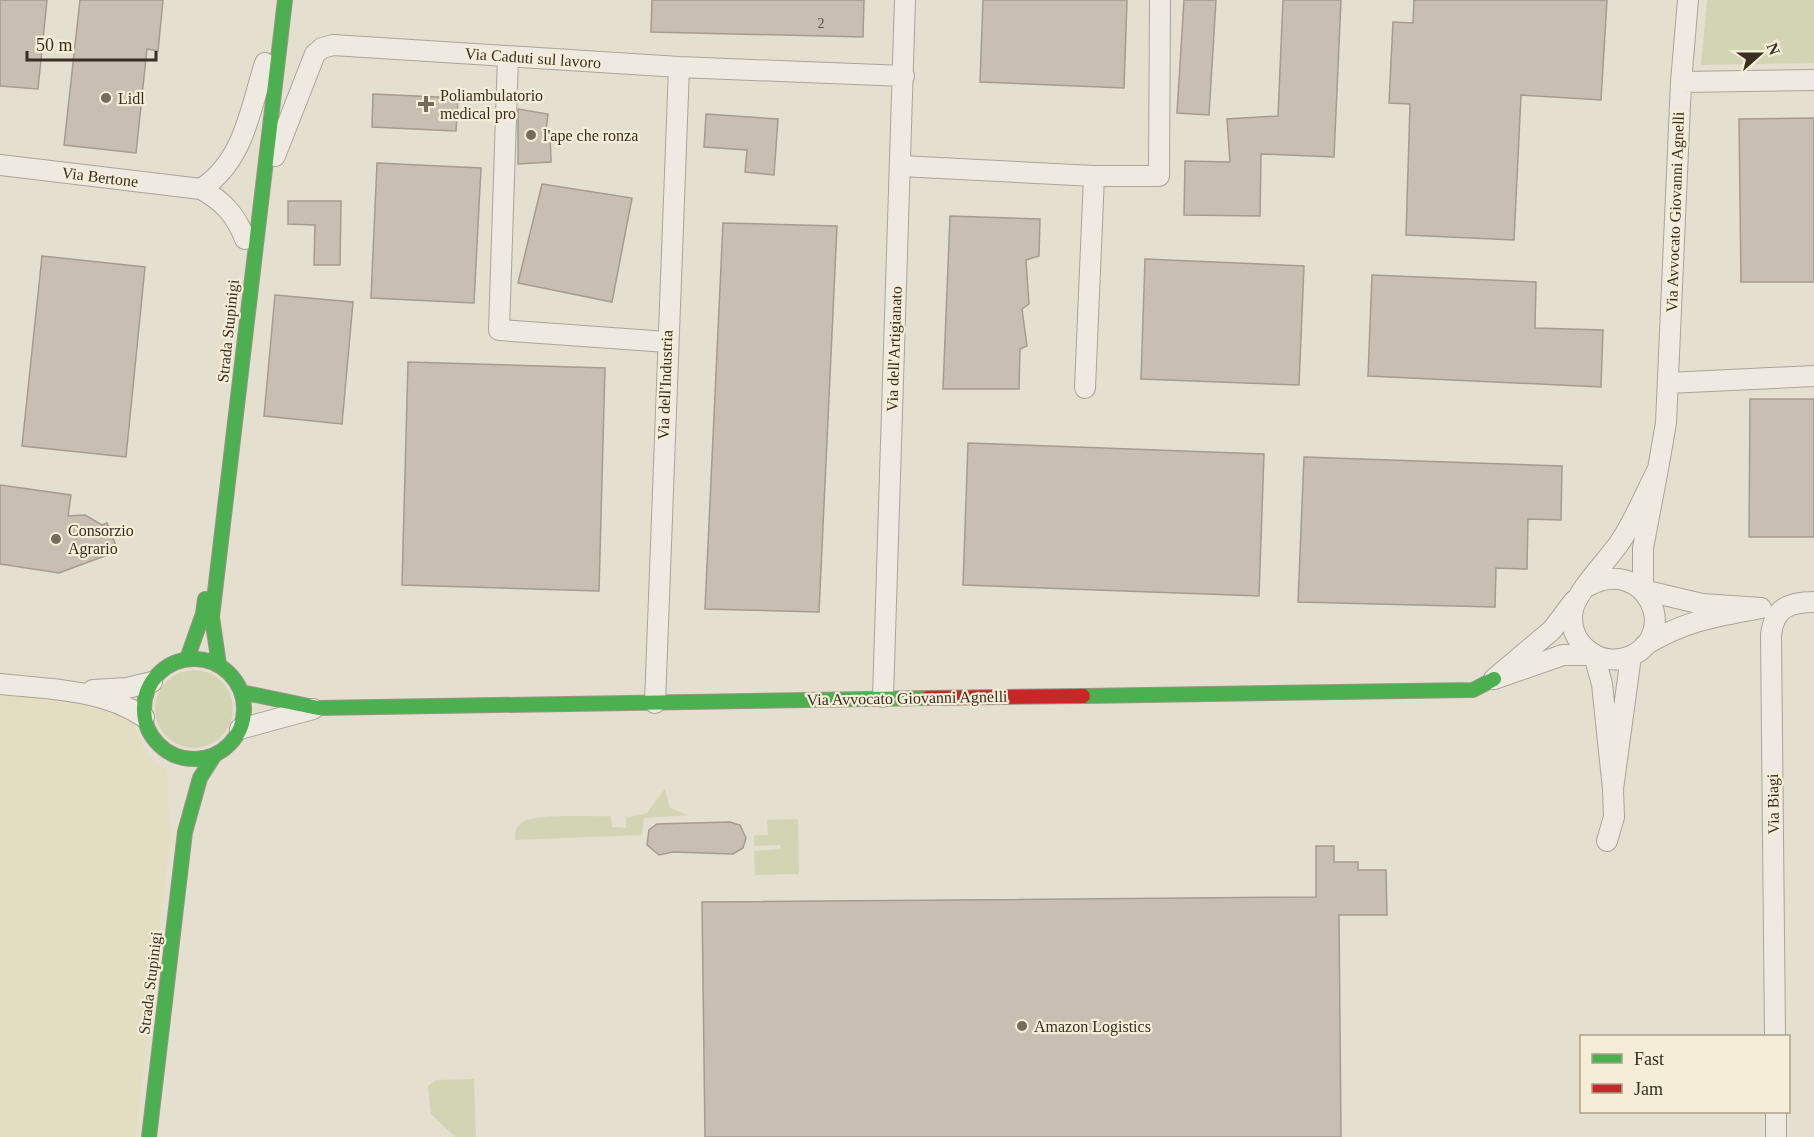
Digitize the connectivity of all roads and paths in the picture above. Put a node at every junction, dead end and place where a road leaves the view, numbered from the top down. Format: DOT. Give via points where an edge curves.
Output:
graph roads {
  1 [pos="272,0"];
  2 [pos="285,0"];
  3 [pos="905,0"];
  4 [pos="1160,0"];
  5 [pos="1688,0"];
  6 [pos="508,56"];
  7 [pos="265,63"];
  8 [pos="679,67"];
  9 [pos="904,76"];
  10 [pos="1814,80"];
  11 [pos="1681,82"];
  12 [pos="0,165"];
  13 [pos="901,166"];
  14 [pos="1094,176"];
  15 [pos="201,189"];
  16 [pos="260,193"];
  17 [pos="245,239"];
  18 [pos="667,342"];
  19 [pos="1814,376"];
  20 [pos="1668,383"];
  21 [pos="1085,388"];
  22 [pos="1658,469"];
  23 [pos="1643,590"];
  24 [pos="1583,591"];
  25 [pos="1814,602"];
  26 [pos="1784,607"];
  27 [pos="1760,609"];
  28 [pos="1638,651"];
  29 [pos="1594,655"];
  30 [pos="187,659"];
  31 [pos="219,665"];
  32 [pos="1494,679"];
  33 [pos="152,681"];
  34 [pos="0,684"];
  35 [pos="75,692"];
  36 [pos="241,692"];
  37 [pos="883,697"];
  38 [pos="655,703"];
  39 [pos="318,708"];
  40 [pos="144,717"];
  41 [pos="240,729"];
  42 [pos="168,753"];
  43 [pos="214,756"];
  44 [pos="177,774"];
  45 [pos="1613,789"];
  46 [pos="180,798"];
  47 [pos="185,832"];
  48 [pos="1607,841"];
  49 [pos="1775,1035"];
  50 [pos="1776,1113"];
  51 [pos="149,1137"];
  52 [pos="1776,1137"];
  1 -- 7 [label="main road, Strada Stupinigi"];
  2 -- 16 [label="main road, Strada Stupinigi"];
  3 -- 9 [label="street, Via dell'Artigianato"];
  4 -- 14 [label="street" via="1159,176"];
  5 -- 11 [label="street, Via Avvocato Giovanni Agnelli"];
  6 -- 8 [label="street, Via Caduti sul lavoro"];
  6 -- 16 [label="street, Via Caduti sul lavoro" via="333,45 322,48 315,54"];
  6 -- 18 [label="street" via="499,330"];
  7 -- 15 [label="street" via="234,158 222,174"];
  7 -- 17 [label="main road, Strada Stupinigi"];
  8 -- 9 [label="street, Via Caduti sul lavoro"];
  8 -- 18 [label="street, Via dell'Industria"];
  9 -- 13 [label="street, Via dell'Artigianato"];
  10 -- 11 [label="street"];
  11 -- 20 [label="street, Via Avvocato Giovanni Agnelli"];
  12 -- 15 [label="street, Via Bertone"];
  13 -- 14 [label="street"];
  13 -- 37 [label="street, Via dell'Artigianato"];
  14 -- 21 [label="street"];
  15 -- 17 [label="street, Via Bertone" via="222,202"];
  16 -- 31 [label="main road, Strada Stupinigi" via="213,617"];
  17 -- 30 [label="main road, Strada Stupinigi" via="203,614"];
  18 -- 38 [label="street, Via dell'Industria"];
  19 -- 20 [label="street"];
  20 -- 22 [label="street, Via Avvocato Giovanni Agnelli"];
  22 -- 23 [label="street, Via Avvocato Giovanni Agnelli" via="1643,549"];
  22 -- 24 [label="street" via="1623,538"];
  23 -- 24 [label="street" via="1616,578 1599,580"];
  23 -- 27 [label="street" via="1702,603"];
  23 -- 28 [label="street" via="1654,618 1653,628"];
  24 -- 29 [label="street" via="1573,609 1575,636"];
  24 -- 32 [label="street" via="1552,630"];
  25 -- 26 [label="street" via="1795,602"];
  26 -- 27 [label="street"];
  26 -- 49 [label="street, Via Biagi" via="1771,635"];
  27 -- 28 [label="street" via="1694,621 1674,628"];
  28 -- 29 [label="street" via="1612,660"];
  28 -- 45 [label="street"];
  29 -- 32 [label="street" via="1563,655"];
  29 -- 45 [label="street" via="1602,684"];
  30 -- 31 [label="main road"];
  30 -- 33 [label="main road" via="173,663"];
  31 -- 36 [label="main road" via="229,672"];
  32 -- 37 [label="main road, Via Avvocato Giovanni Agnelli" via="1473,690"];
  33 -- 35 [label="street" via="127,688"];
  33 -- 40 [label="main road"];
  34 -- 35 [label="street"];
  35 -- 40 [label="street" via="124,704"];
  36 -- 39 [label="main road, Via Avvocato Giovanni Agnelli"];
  36 -- 41 [label="main road" via="245,711"];
  37 -- 38 [label="main road, Via Avvocato Giovanni Agnelli"];
  38 -- 39 [label="main road, Via Avvocato Giovanni Agnelli"];
  39 -- 41 [label="street, Via Avvocato Giovanni Agnelli"];
  40 -- 42 [label="main road" via="148,731"];
  41 -- 43 [label="main road, Strada Stupinigi" via="225,749"];
  42 -- 43 [label="main road" via="191,759"];
  42 -- 44 [label="main road"];
  43 -- 47 [label="main road, Strada Stupinigi" via="200,778"];
  45 -- 48 [label="street" via="1614,817"];
  46 -- 47 [label="main road, Strada Stupinigi"];
  47 -- 51 [label="main road, Strada Stupinigi"];
  50 -- 52 [label="street"];
}
